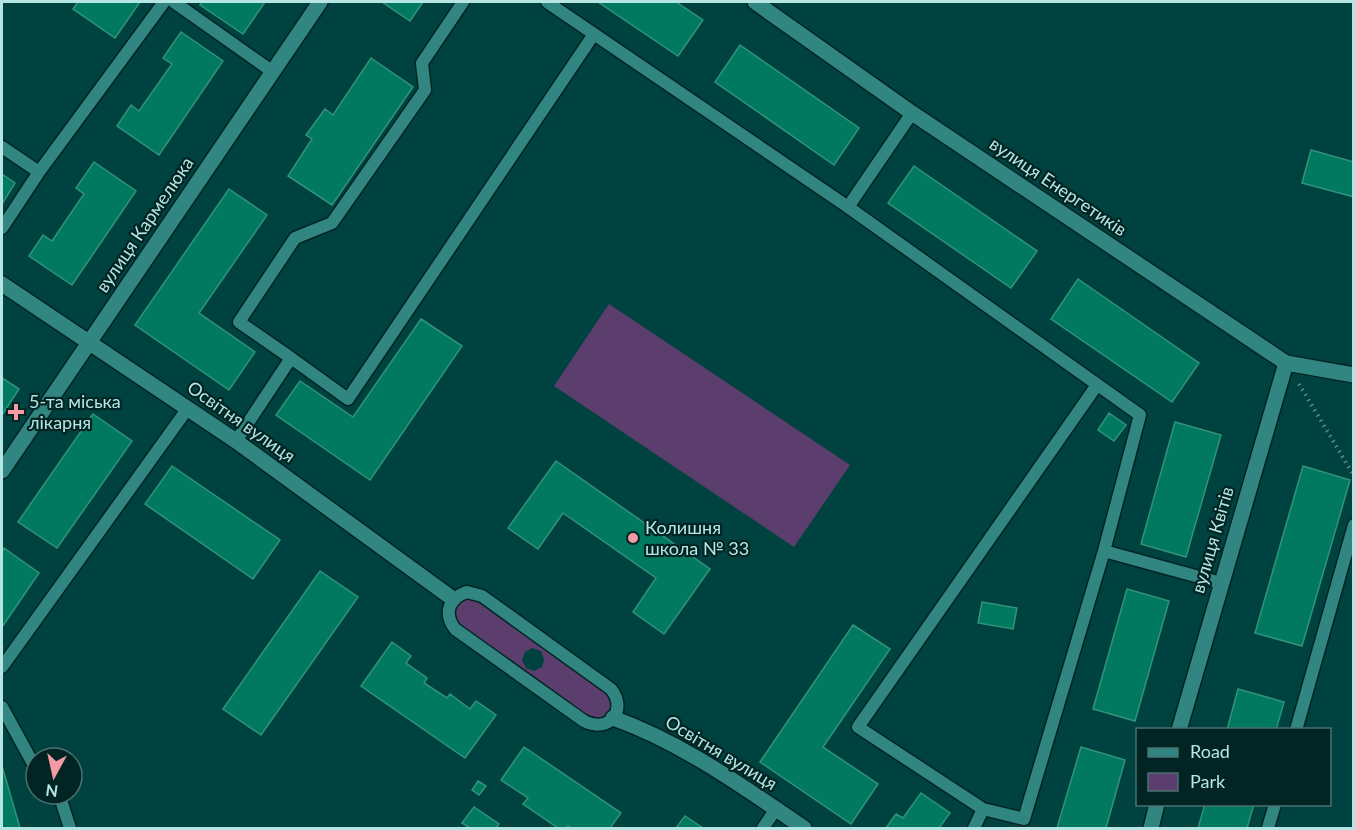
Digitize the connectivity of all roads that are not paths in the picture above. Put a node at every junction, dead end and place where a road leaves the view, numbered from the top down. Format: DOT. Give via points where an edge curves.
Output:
graph roads {
  1 [pos="164,2"];
  2 [pos="174,2"];
  3 [pos="320,2"];
  4 [pos="463,2"];
  5 [pos="547,2"];
  6 [pos="755,2"];
  7 [pos="594,34"];
  8 [pos="273,72"];
  9 [pos="912,112"];
  10 [pos="2,147"];
  11 [pos="39,172"];
  12 [pos="848,207"];
  13 [pos="2,228"];
  14 [pos="2,284"];
  15 [pos="89,342"];
  16 [pos="291,358"];
  17 [pos="1286,363"];
  18 [pos="1353,375"];
  19 [pos="1097,385"];
  20 [pos="188,408"];
  21 [pos="236,441"];
  22 [pos="2,471"];
  23 [pos="1353,525"];
  24 [pos="1104,551"];
  25 [pos="1221,584"];
  26 [pos="453,599"];
  27 [pos="2,667"];
  28 [pos="2,707"];
  29 [pos="613,718"];
  30 [pos="1179,728"];
  31 [pos="1296,728"];
  32 [pos="24,747"];
  33 [pos="63,806"];
  34 [pos="1157,806"];
  35 [pos="1274,806"];
  36 [pos="776,809"];
  37 [pos="983,809"];
  38 [pos="70,828"];
  39 [pos="762,828"];
  40 [pos="804,828"];
  41 [pos="974,828"];
  42 [pos="1151,828"];
  43 [pos="1268,828"];
  1 -- 11 [label="lane"];
  2 -- 8 [label="lane"];
  3 -- 8 [label="street, вулиця Кармелюка"];
  4 -- 16 [label="lane" via="422,63 425,90 332,223 295,238 239,322"];
  5 -- 7 [label="lane"];
  6 -- 9 [label="street, вулиця Енергетиків"];
  7 -- 12 [label="lane"];
  7 -- 16 [label="lane" via="348,399"];
  8 -- 15 [label="street, вулиця Кармелюка"];
  9 -- 12 [label="lane"];
  9 -- 17 [label="street, вулиця Енергетиків"];
  10 -- 11 [label="lane"];
  11 -- 13 [label="lane"];
  12 -- 19 [label="lane"];
  14 -- 15 [label="street, Освітня вулиця"];
  15 -- 20 [label="street, Освітня вулиця"];
  15 -- 22 [label="street, вулиця Кармелюка"];
  16 -- 21 [label="lane"];
  17 -- 18 [label="street, вулиця Енергетиків"];
  17 -- 25 [label="street, вулиця Квітів"];
  19 -- 24 [label="lane" via="1140,415"];
  19 -- 37 [label="lane" via="858,727"];
  20 -- 21 [label="street, Освітня вулиця"];
  20 -- 27 [label="lane"];
  21 -- 26 [label="street, Освітня вулиця"];
  23 -- 31 [label="lane"];
  24 -- 25 [label="lane"];
  24 -- 37 [label="lane" via="1024,819"];
  25 -- 30 [label="street, вулиця Квітів"];
  26 -- 29 [label="lane" via="467,592 482,597 611,689 618,703"];
  26 -- 29 [label="lane, Освітня вулиця" via="448,615 455,629 584,721 599,726"];
  28 -- 32 [label="lane"];
  29 -- 36 [label="street, Освітня вулиця" via="677,746"];
  33 -- 38 [label="lane"];
  34 -- 42 [label="street"];
  35 -- 43 [label="lane"];
  36 -- 39 [label="lane"];
  36 -- 40 [label="street, Освітня вулиця"];
  37 -- 41 [label="lane"];
}
